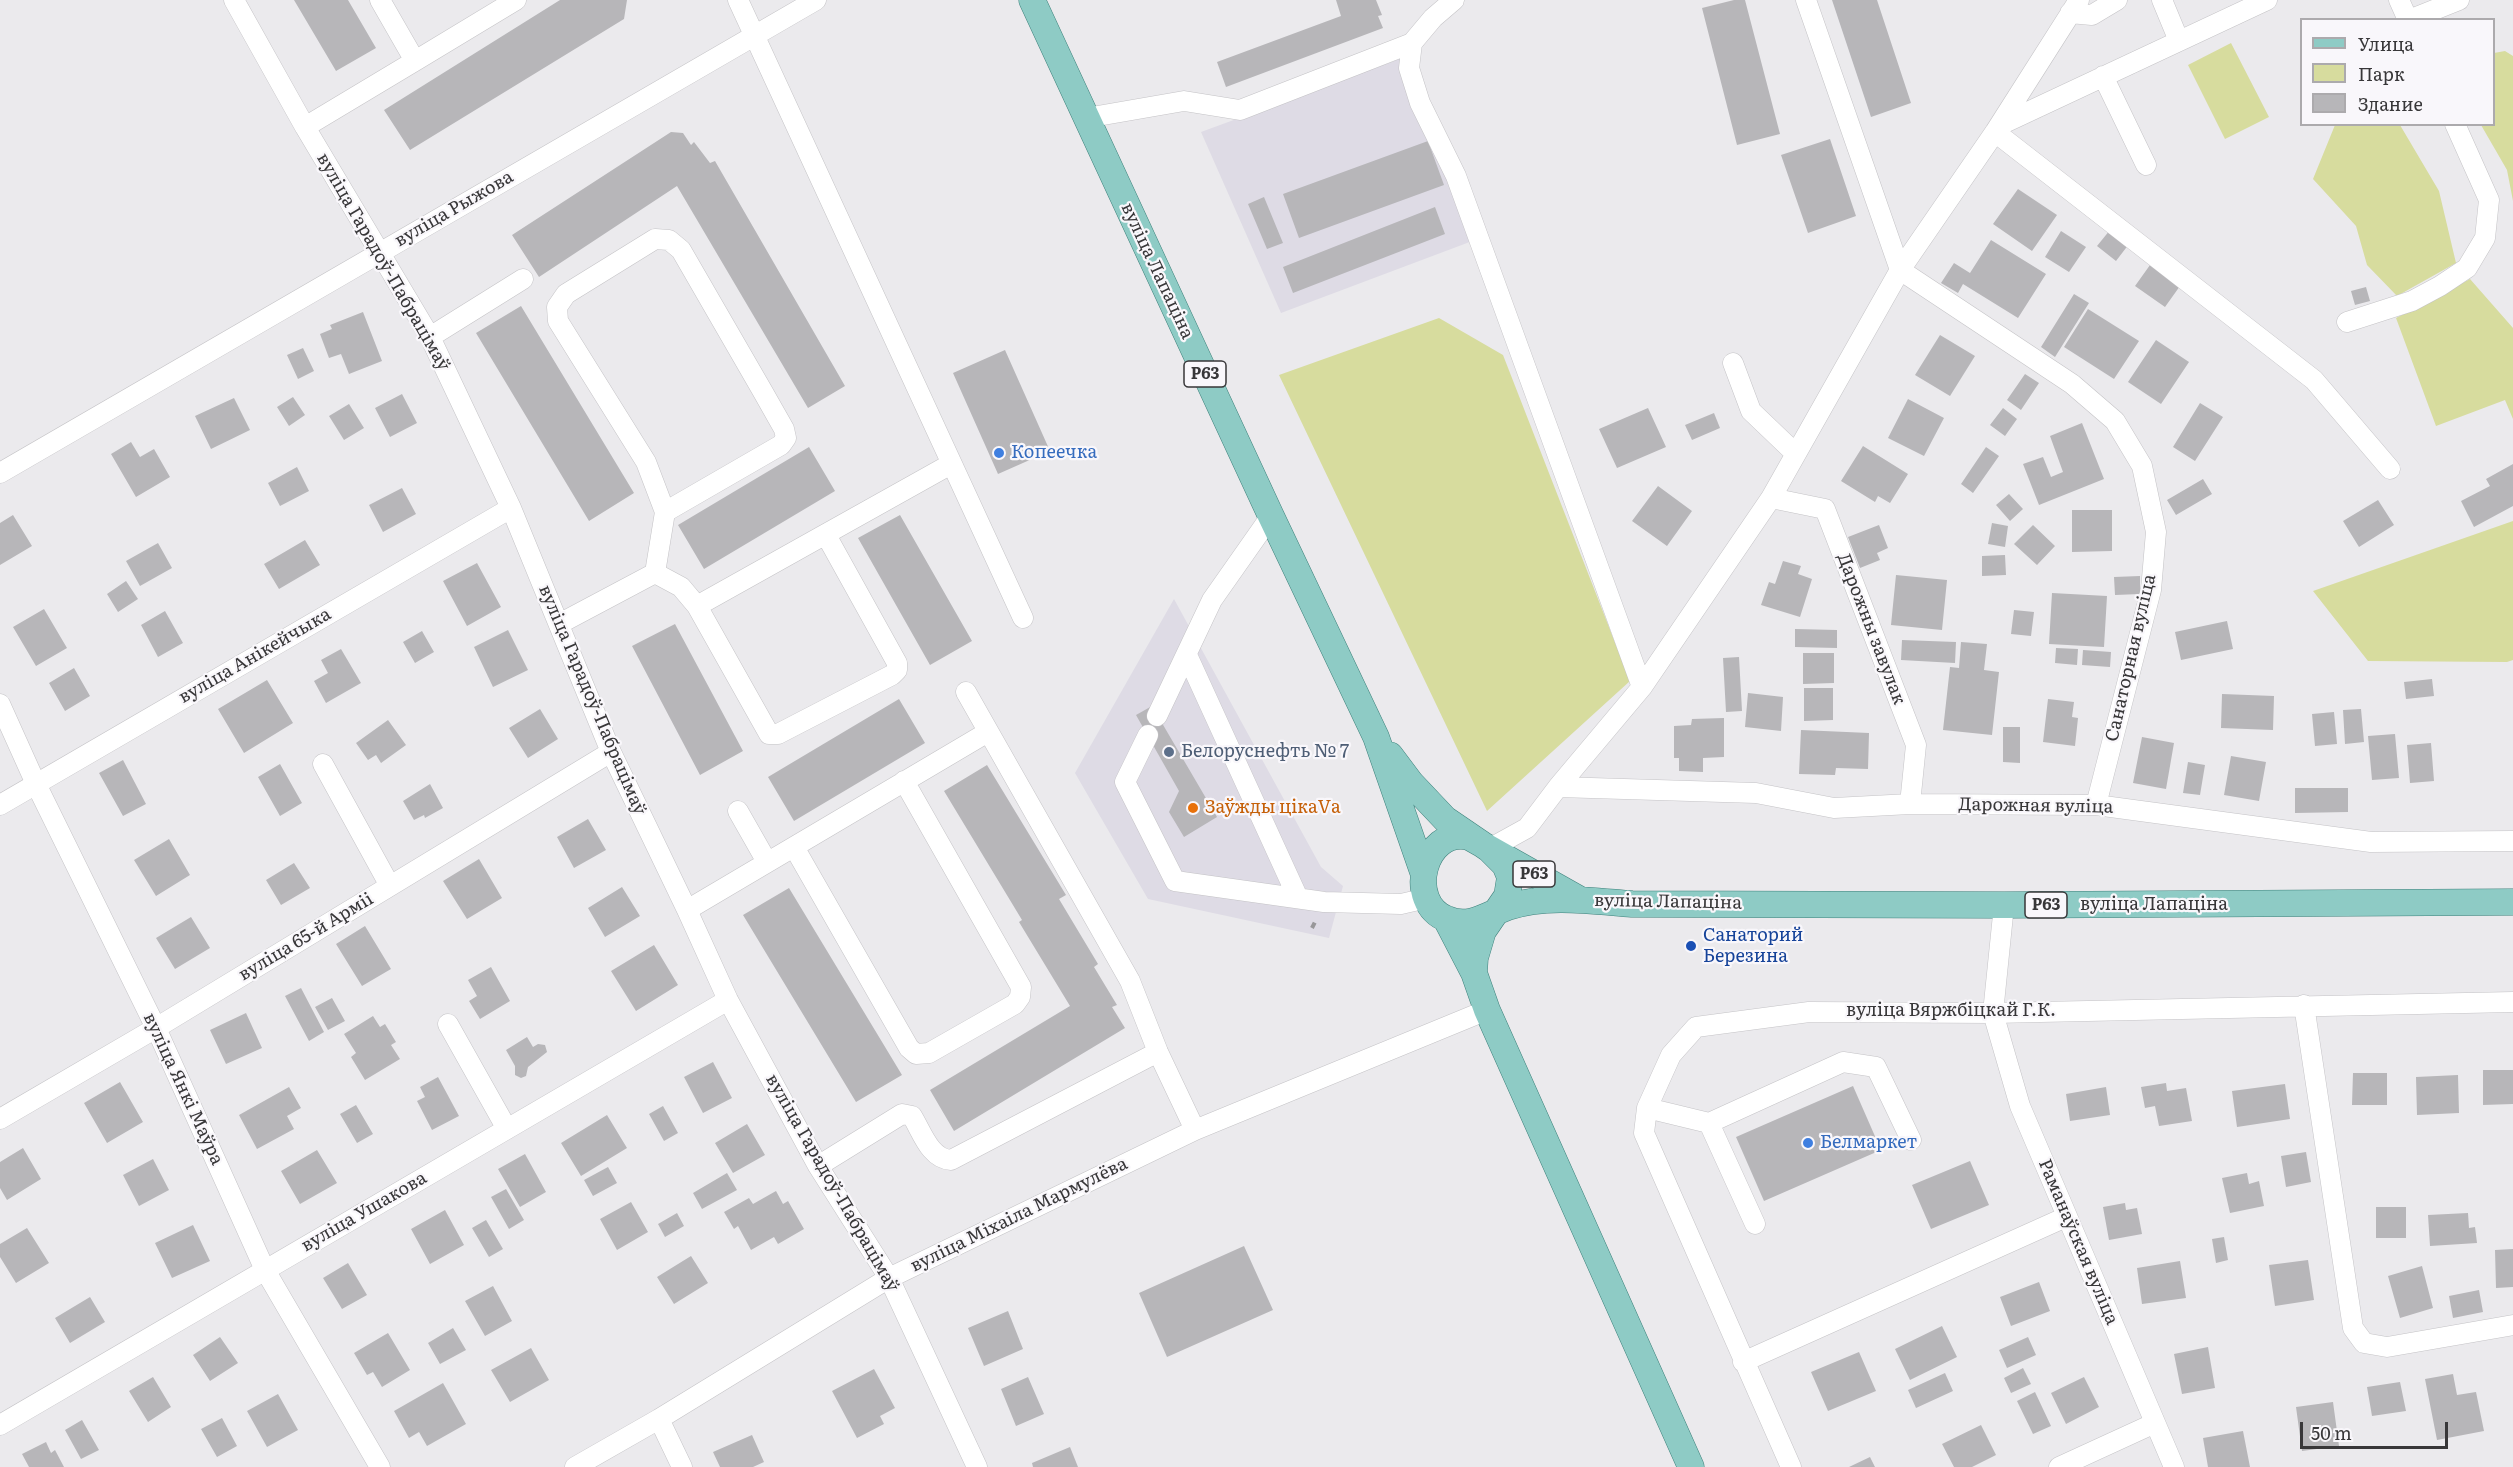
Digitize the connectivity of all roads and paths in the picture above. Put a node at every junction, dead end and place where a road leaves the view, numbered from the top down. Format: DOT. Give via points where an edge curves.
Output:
graph roads {
  1 [pos="234,0"];
  2 [pos="380,0"];
  3 [pos="516,0"];
  4 [pos="738,0"];
  5 [pos="816,0"];
  6 [pos="1032,0"];
  7 [pos="1454,0"];
  8 [pos="1806,0"];
  9 [pos="2117,0"];
  10 [pos="2162,0"];
  11 [pos="2267,0"];
  12 [pos="2399,0"];
  13 [pos="2459,0"];
  14 [pos="2074,6"];
  15 [pos="2407,18"];
  16 [pos="2413,18"];
  17 [pos="754,34"];
  18 [pos="2179,41"];
  19 [pos="1412,43"];
  20 [pos="415,61"];
  21 [pos="2103,76"];
  22 [pos="1086,118"];
  23 [pos="2456,126"];
  24 [pos="305,127"];
  25 [pos="1997,128"];
  26 [pos="2146,165"];
  27 [pos="379,252"];
  28 [pos="1900,270"];
  29 [pos="523,279"];
  30 [pos="2347,322"];
  31 [pos="430,337"];
  32 [pos="1733,363"];
  33 [pos="1796,454"];
  34 [pos="951,465"];
  35 [pos="2390,469"];
  36 [pos="0,473"];
  37 [pos="1771,498"];
  38 [pos="511,508"];
  39 [pos="664,512"];
  40 [pos="1271,516"];
  41 [pos="826,535"];
  42 [pos="655,573"];
  43 [pos="697,606"];
  44 [pos="1023,618"];
  45 [pos="559,624"];
  46 [pos="1187,656"];
  47 [pos="1642,687"];
  48 [pos="966,692"];
  49 [pos="0,704"];
  50 [pos="1158,716"];
  51 [pos="988,732"];
  52 [pos="1148,735"];
  53 [pos="1376,737"];
  54 [pos="610,752"];
  55 [pos="323,764"];
  56 [pos="904,781"];
  57 [pos="36,784"];
  58 [pos="1558,787"];
  59 [pos="0,804"];
  60 [pos="1910,804"];
  61 [pos="2096,805"];
  62 [pos="738,811"];
  63 [pos="2513,841"];
  64 [pos="794,847"];
  65 [pos="1489,849"];
  66 [pos="767,862"];
  67 [pos="1423,872"];
  68 [pos="390,886"];
  69 [pos="1298,898"];
  70 [pos="1427,898"];
  71 [pos="1579,899"];
  72 [pos="2513,902"];
  73 [pos="2004,905"];
  74 [pos="687,910"];
  75 [pos="1493,914"];
  76 [pos="1446,919"];
  77 [pos="1474,973"];
  78 [pos="728,1000"];
  79 [pos="2513,1002"];
  80 [pos="2304,1005"];
  81 [pos="1487,1010"];
  82 [pos="1993,1013"];
  83 [pos="448,1024"];
  84 [pos="156,1028"];
  85 [pos="1158,1052"];
  86 [pos="1647,1108"];
  87 [pos="0,1119"];
  88 [pos="1709,1123"];
  89 [pos="507,1129"];
  90 [pos="1195,1130"];
  91 [pos="1911,1140"];
  92 [pos="818,1166"];
  93 [pos="2066,1217"];
  94 [pos="1755,1224"];
  95 [pos="265,1270"];
  96 [pos="889,1278"];
  97 [pos="2513,1325"];
  98 [pos="1743,1362"];
  99 [pos="659,1419"];
  100 [pos="2155,1423"];
  101 [pos="0,1425"];
  102 [pos="380,1467"];
  103 [pos="575,1467"];
  104 [pos="682,1467"];
  105 [pos="977,1467"];
  106 [pos="1691,1467"];
  107 [pos="1791,1467"];
  108 [pos="2059,1467"];
  109 [pos="2174,1467"];
  1 -- 24 [label="street, вуліца Гарадоў-Пабрацімаў"];
  2 -- 20 [label="street"];
  3 -- 20 [label="street"];
  4 -- 17 [label="street"];
  5 -- 17 [label="street, вуліца Рыжова"];
  6 -- 22 [label="main road, вуліца Лапаціна / Р63"];
  7 -- 19 [label="street"];
  8 -- 28 [label="street"];
  9 -- 14 [label="street" via="2092,15"];
  10 -- 18 [label="street"];
  11 -- 18 [label="street"];
  12 -- 15 [label="street"];
  13 -- 16 [label="street"];
  14 -- 25 [label="street"];
  17 -- 27 [label="street, вуліца Рыжова"];
  17 -- 34 [label="street"];
  18 -- 21 [label="street"];
  19 -- 22 [label="street" via="1240,110 1184,101"];
  19 -- 47 [label="street" via="1409,68 1420,103 1456,176"];
  20 -- 24 [label="street"];
  21 -- 25 [label="street"];
  21 -- 26 [label="street"];
  22 -- 40 [label="main road, вуліца Лапаціна / Р63"];
  23 -- 30 [label="street" via="2489,200 2485,238 2467,268 2440,286 2412,301"];
  24 -- 27 [label="street, вуліца Гарадоў-Пабрацімаў"];
  25 -- 28 [label="street"];
  25 -- 35 [label="street" via="2314,380"];
  27 -- 31 [label="street, вуліца Гарадоў-Пабрацімаў"];
  27 -- 36 [label="street, вуліца Рыжова"];
  28 -- 33 [label="street"];
  28 -- 61 [label="street, Санаторная вуліца" via="2072,384 2115,421 2142,466 2156,532 2151,590"];
  29 -- 31 [label="street"];
  31 -- 38 [label="street, вуліца Гарадоў-Пабрацімаў"];
  32 -- 33 [label="street" via="1751,411"];
  33 -- 37 [label="street"];
  34 -- 41 [label="street"];
  34 -- 44 [label="street"];
  37 -- 47 [label="street"];
  37 -- 60 [label="street, Дарожны завулак" via="1825,508 1916,745"];
  38 -- 45 [label="street, вуліца Гарадоў-Пабрацімаў"];
  38 -- 57 [label="street, вуліца Анікейчыка"];
  39 -- 39 [label="street" via="781,446 786,438 681,250 669,240 656,239 567,294 557,307 558,321 646,462"];
  39 -- 42 [label="street"];
  40 -- 46 [label="street" via="1212,600"];
  40 -- 53 [label="main road, вуліца Лапаціна / Р63"];
  41 -- 43 [label="street"];
  41 -- 43 [label="street" via="897,663 892,675 778,734 769,734"];
  42 -- 43 [label="street" via="681,587"];
  42 -- 45 [label="street"];
  45 -- 54 [label="street, вуліца Гарадоў-Пабрацімаў"];
  46 -- 50 [label="street"];
  46 -- 69 [label="street"];
  47 -- 58 [label="street"];
  48 -- 51 [label="street"];
  49 -- 57 [label="street, вуліца Янкі Маўра"];
  51 -- 56 [label="street"];
  51 -- 85 [label="street" via="1130,981"];
  52 -- 69 [label="street" via="1125,782 1175,881"];
  53 -- 65 [label="main road, вуліца Лапаціна / Р63" via="1445,819"];
  53 -- 67 [label="main road, вуліца Лапаціна / Р63"];
  54 -- 68 [label="street, вуліца 65-й Арміі"];
  54 -- 74 [label="street, вуліца Гарадоў-Пабрацімаў"];
  55 -- 68 [label="street"];
  56 -- 64 [label="street"];
  56 -- 64 [label="street" via="1021,987 1015,1004 929,1053 916,1054"];
  57 -- 59 [label="street, вуліца Анікейчыка"];
  57 -- 84 [label="street, вуліца Янкі Маўра"];
  58 -- 60 [label="street, Дарожная вуліца" via="1756,793 1834,808"];
  58 -- 65 [label="street" via="1527,828"];
  60 -- 61 [label="street, Дарожная вуліца"];
  61 -- 63 [label="street, Дарожная вуліца" via="2371,842"];
  62 -- 66 [label="street"];
  64 -- 66 [label="street"];
  65 -- 67 [label="main road, вуліца Лапаціна / Р63" via="1469,837 1450,838 1432,852"];
  65 -- 71 [label="main road, вуліца Лапаціна / Р63"];
  65 -- 75 [label="main road, вуліца Лапаціна / Р63" via="1505,865 1510,877 1507,896"];
  66 -- 74 [label="street"];
  67 -- 70 [label="main road, вуліца Лапаціна / Р63"];
  68 -- 84 [label="street, вуліца 65-й Арміі"];
  69 -- 70 [label="street" via="1401,904"];
  70 -- 76 [label="main road"];
  71 -- 73 [label="main road, вуліца Лапаціна / Р63" via="1632,904"];
  71 -- 75 [label="main road, вуліца Лапаціна / Р63" via="1527,903"];
  72 -- 73 [label="main road, вуліца Лапаціна / Р63"];
  73 -- 82 [label="street"];
  74 -- 78 [label="street, вуліца Гарадоў-Пабрацімаў"];
  75 -- 76 [label="main road, вуліца Лапаціна / Р63" via="1472,922"];
  75 -- 77 [label="main road" via="1478,945"];
  76 -- 77 [label="main road"];
  77 -- 81 [label="main road"];
  78 -- 89 [label="street, вуліца Ушакова"];
  78 -- 92 [label="street, вуліца Гарадоў-Пабрацімаў"];
  79 -- 80 [label="street, вуліца Вяржбіцкай Г.К."];
  80 -- 82 [label="street, вуліца Вяржбіцкай Г.К."];
  80 -- 97 [label="street" via="2354,1328 2364,1343 2387,1347"];
  81 -- 90 [label="street, вуліца Міхаіла Мармулёва"];
  81 -- 106 [label="main road"];
  82 -- 86 [label="street, вуліца Вяржбіцкай Г.К." via="1809,1012 1696,1027 1671,1055"];
  82 -- 93 [label="street, Раманаўская вуліца" via="2020,1106"];
  83 -- 89 [label="street"];
  84 -- 87 [label="street, вуліца 65-й Арміі"];
  84 -- 95 [label="street, вуліца Янкі Маўра"];
  85 -- 90 [label="street"];
  85 -- 92 [label="street" via="951,1160 935,1155 912,1116 902,1114"];
  86 -- 88 [label="street"];
  86 -- 98 [label="street" via="1644,1133"];
  88 -- 91 [label="street" via="1843,1062 1876,1067"];
  88 -- 94 [label="street"];
  89 -- 95 [label="street, вуліца Ушакова"];
  90 -- 96 [label="street, вуліца Міхаіла Мармулёва"];
  92 -- 96 [label="street, вуліца Гарадоў-Пабрацімаў"];
  93 -- 98 [label="street"];
  93 -- 100 [label="street, Раманаўская вуліца"];
  95 -- 101 [label="street, вуліца Ушакова"];
  95 -- 102 [label="street, вуліца Янкі Маўра"];
  96 -- 99 [label="street, вуліца Міхаіла Мармулёва"];
  96 -- 105 [label="street, вуліца Гарадоў-Пабрацімаў"];
  98 -- 107 [label="street"];
  99 -- 103 [label="street, вуліца Міхаіла Мармулёва"];
  99 -- 104 [label="street"];
  100 -- 108 [label="street"];
  100 -- 109 [label="street, Раманаўская вуліца"];
}
